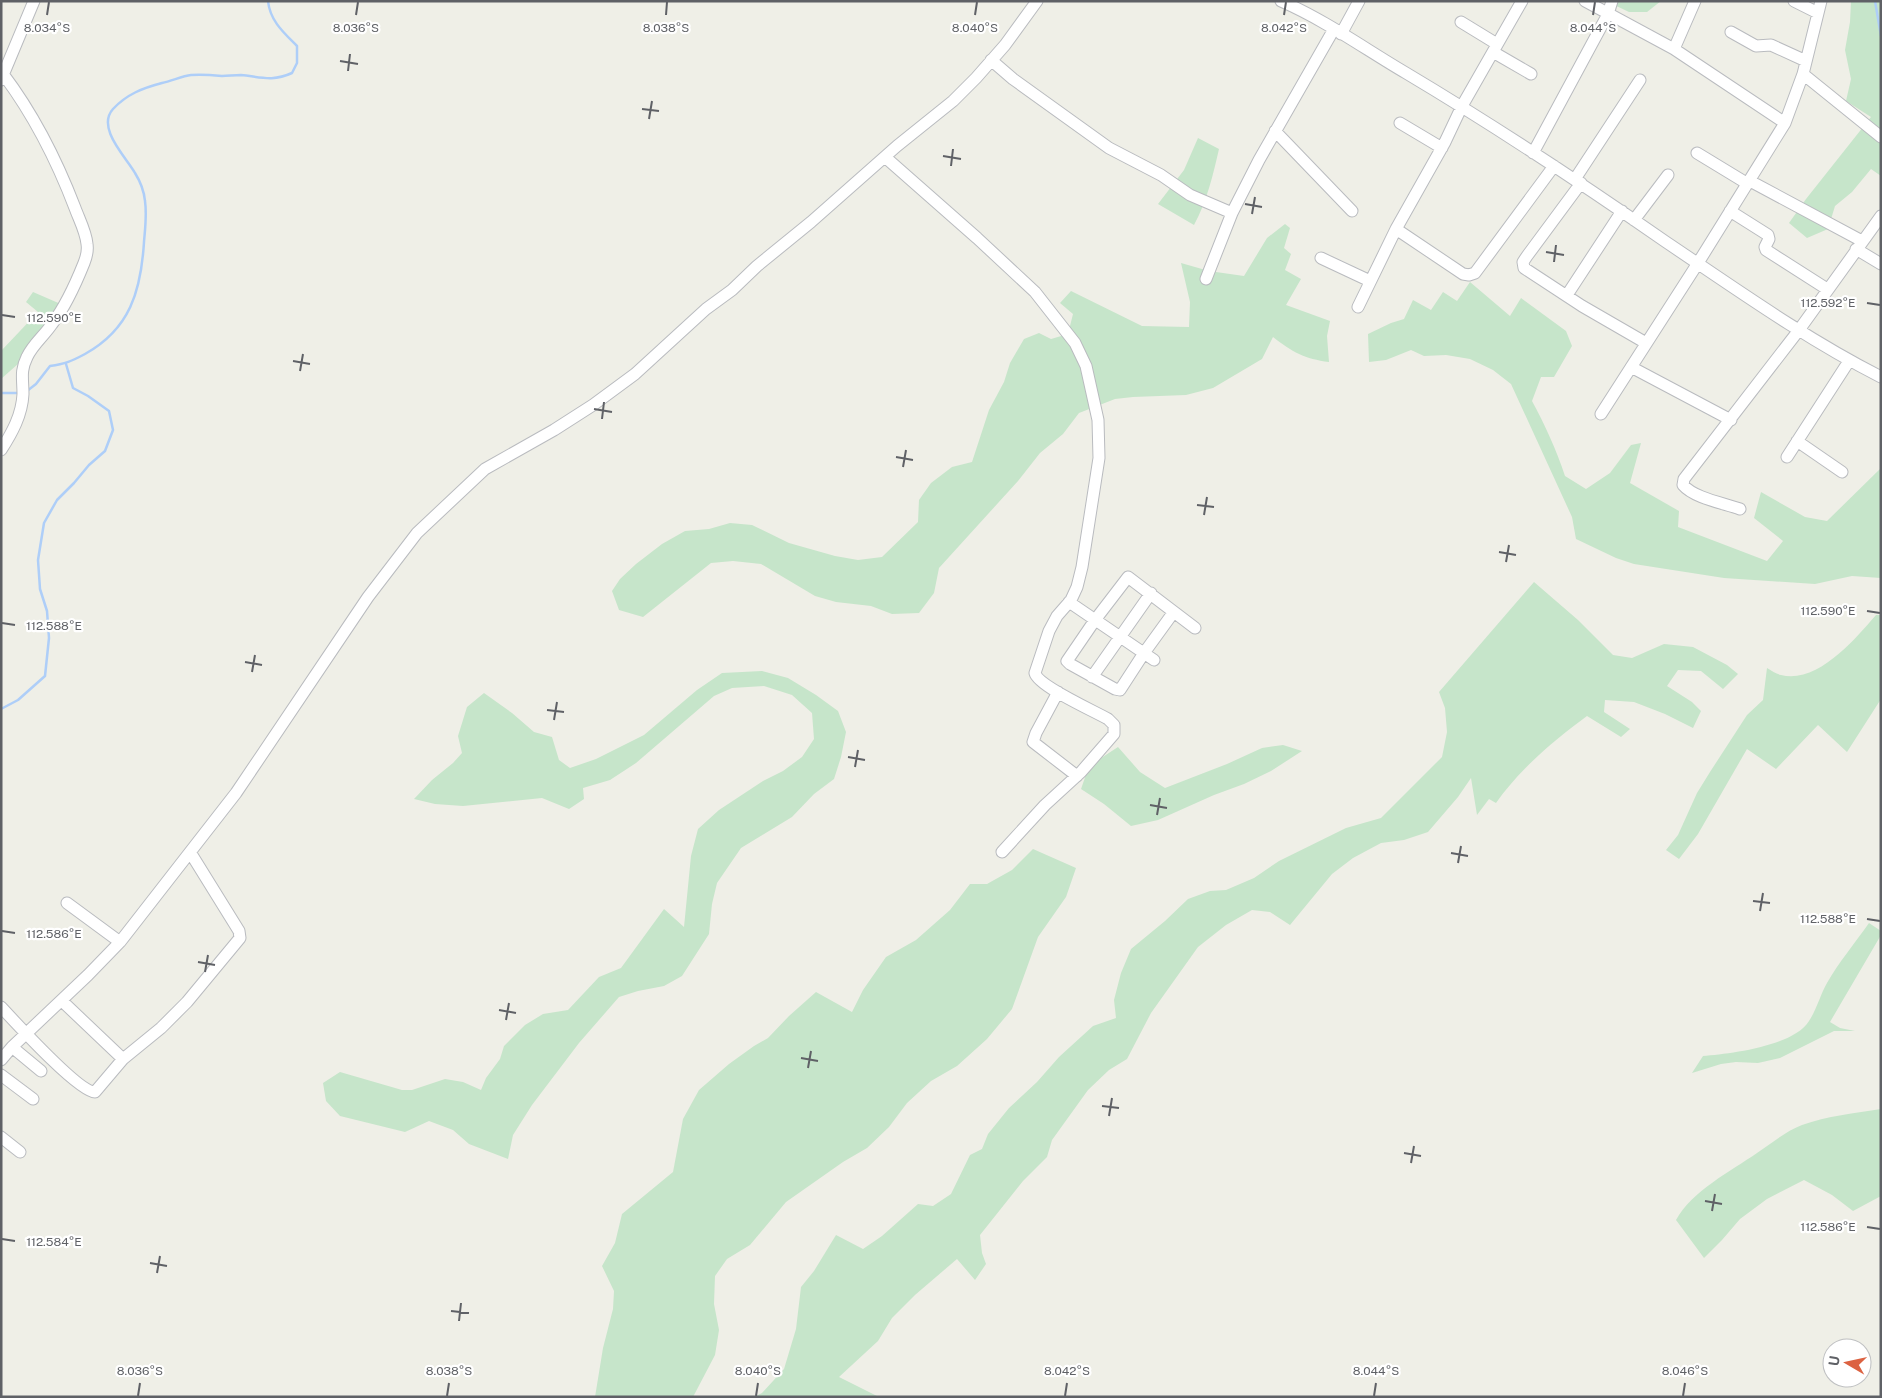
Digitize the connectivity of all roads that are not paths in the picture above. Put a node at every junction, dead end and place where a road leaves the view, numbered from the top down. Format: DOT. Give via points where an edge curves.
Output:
graph roads {
  1 [pos="34,1"];
  2 [pos="1038,1"];
  3 [pos="1359,1"];
  4 [pos="1522,1"];
  5 [pos="1585,1"];
  6 [pos="1612,1"];
  7 [pos="1695,1"];
  8 [pos="1794,1"];
  9 [pos="1821,1"];
  10 [pos="1287,2"];
  11 [pos="1608,14"];
  12 [pos="1818,14"];
  13 [pos="1461,22"];
  14 [pos="1337,32"];
  15 [pos="1731,32"];
  16 [pos="1495,48"];
  17 [pos="1674,49"];
  18 [pos="991,60"];
  19 [pos="1806,61"];
  20 [pos="1531,74"];
  21 [pos="1803,74"];
  22 [pos="2,77"];
  23 [pos="1640,80"];
  24 [pos="1462,106"];
  25 [pos="1400,123"];
  26 [pos="1785,123"];
  27 [pos="1275,131"];
  28 [pos="1881,137"];
  29 [pos="1442,148"];
  30 [pos="1534,153"];
  31 [pos="1697,153"];
  32 [pos="885,157"];
  33 [pos="1554,166"];
  34 [pos="1668,175"];
  35 [pos="1578,181"];
  36 [pos="1749,182"];
  37 [pos="1352,211"];
  38 [pos="1622,211"];
  39 [pos="1730,211"];
  40 [pos="1232,213"];
  41 [pos="1881,216"];
  42 [pos="1634,220"];
  43 [pos="1396,229"];
  44 [pos="1859,245"];
  45 [pos="1321,258"];
  46 [pos="1698,263"];
  47 [pos="1881,264"];
  48 [pos="1206,278"];
  49 [pos="1370,281"];
  50 [pos="1827,289"];
  51 [pos="1568,295"];
  52 [pos="1358,307"];
  53 [pos="1799,330"];
  54 [pos="1646,342"];
  55 [pos="1849,361"];
  56 [pos="1631,367"];
  57 [pos="1881,377"];
  58 [pos="1601,414"];
  59 [pos="1731,420"];
  60 [pos="1797,441"];
  61 [pos="1,450"];
  62 [pos="1787,457"];
  63 [pos="1842,472"];
  64 [pos="1740,509"];
  65 [pos="1151,593"];
  66 [pos="1069,602"];
  67 [pos="1173,613"];
  68 [pos="1095,620"];
  69 [pos="1195,628"];
  70 [pos="1120,637"];
  71 [pos="1149,656"];
  72 [pos="1092,676"];
  73 [pos="1058,692"];
  74 [pos="1077,776"];
  75 [pos="190,852"];
  76 [pos="1002,852"];
  77 [pos="67,903"];
  78 [pos="120,942"];
  79 [pos="62,1001"];
  80 [pos="1,1007"];
  81 [pos="27,1035"];
  82 [pos="12,1047"];
  83 [pos="122,1059"];
  84 [pos="1,1060"];
  85 [pos="41,1071"];
  86 [pos="1,1075"];
  87 [pos="33,1099"];
  88 [pos="1,1137"];
  89 [pos="20,1152"];
  1 -- 22 [label="street"];
  2 -- 18 [label="street"];
  3 -- 14 [label="street"];
  4 -- 16 [label="street"];
  5 -- 11 [label="street"];
  6 -- 11 [label="street"];
  7 -- 17 [label="street"];
  8 -- 12 [label="street"];
  9 -- 12 [label="street"];
  10 -- 14 [label="street"];
  11 -- 17 [label="street"];
  11 -- 30 [label="street"];
  12 -- 19 [label="street"];
  13 -- 16 [label="street"];
  14 -- 24 [label="street"];
  14 -- 27 [label="street"];
  15 -- 19 [label="street" via="1756,46 1771,45"];
  16 -- 20 [label="street"];
  16 -- 24 [label="street"];
  17 -- 26 [label="street"];
  18 -- 32 [label="street" via="953,101"];
  18 -- 40 [label="street" via="1109,148 1161,175 1190,195"];
  19 -- 21 [label="street"];
  21 -- 26 [label="street"];
  21 -- 28 [label="street"];
  22 -- 61 [label="street" via="22,100 40,130 69,192 87,245 85,261 59,314 34,344 22,370 23,395 19,417"];
  23 -- 35 [label="street"];
  24 -- 29 [label="street"];
  24 -- 30 [label="street"];
  25 -- 29 [label="street"];
  26 -- 36 [label="street"];
  27 -- 37 [label="street"];
  27 -- 40 [label="street"];
  29 -- 43 [label="street"];
  30 -- 33 [label="street"];
  31 -- 36 [label="street"];
  32 -- 66 [label="street" via="1035,292 1075,343 1086,366 1098,420 1099,458 1082,567"];
  32 -- 75 [label="street" via="706,309 635,374 554,430 485,469 417,533 368,597 236,792"];
  33 -- 35 [label="street"];
  33 -- 43 [label="street" via="1475,272 1469,275"];
  34 -- 42 [label="street"];
  35 -- 38 [label="street"];
  35 -- 51 [label="street" via="1523,262 1529,273"];
  36 -- 39 [label="street"];
  36 -- 44 [label="street"];
  38 -- 42 [label="street"];
  38 -- 51 [label="street"];
  39 -- 46 [label="street"];
  39 -- 50 [label="street" via="1768,235 1766,250"];
  40 -- 48 [label="street"];
  41 -- 44 [label="street"];
  42 -- 46 [label="street"];
  43 -- 49 [label="street"];
  44 -- 47 [label="street"];
  44 -- 50 [label="street"];
  45 -- 49 [label="street"];
  46 -- 53 [label="street"];
  46 -- 54 [label="street"];
  49 -- 52 [label="street"];
  50 -- 53 [label="street"];
  51 -- 54 [label="street"];
  53 -- 55 [label="street"];
  53 -- 59 [label="street"];
  54 -- 56 [label="street"];
  55 -- 57 [label="street"];
  55 -- 60 [label="street"];
  56 -- 58 [label="street"];
  56 -- 59 [label="street"];
  59 -- 64 [label="street" via="1683,484 1686,489"];
  60 -- 62 [label="street"];
  60 -- 63 [label="street"];
  65 -- 67 [label="street"];
  65 -- 68 [label="street" via="1128,577"];
  65 -- 70 [label="street"];
  66 -- 68 [label="street"];
  66 -- 73 [label="street" via="1049,631 1035,673 1039,680"];
  67 -- 69 [label="street"];
  67 -- 71 [label="street"];
  68 -- 70 [label="street"];
  68 -- 72 [label="street" via="1068,660"];
  70 -- 71 [label="street"];
  70 -- 72 [label="street"];
  71 -- 72 [label="street" via="1120,690"];
  73 -- 74 [label="street" via="1033,742"];
  73 -- 74 [label="street" via="1108,719 1115,729"];
  74 -- 76 [label="street"];
  75 -- 78 [label="street"];
  75 -- 83 [label="street" via="239,931 240,938 187,1002"];
  77 -- 78 [label="street"];
  78 -- 79 [label="street"];
  79 -- 81 [label="street"];
  79 -- 83 [label="street"];
  80 -- 81 [label="street"];
  81 -- 82 [label="street"];
  81 -- 83 [label="street" via="93,1093"];
  82 -- 84 [label="street"];
  82 -- 85 [label="street"];
  86 -- 87 [label="street"];
  88 -- 89 [label="street"];
}
